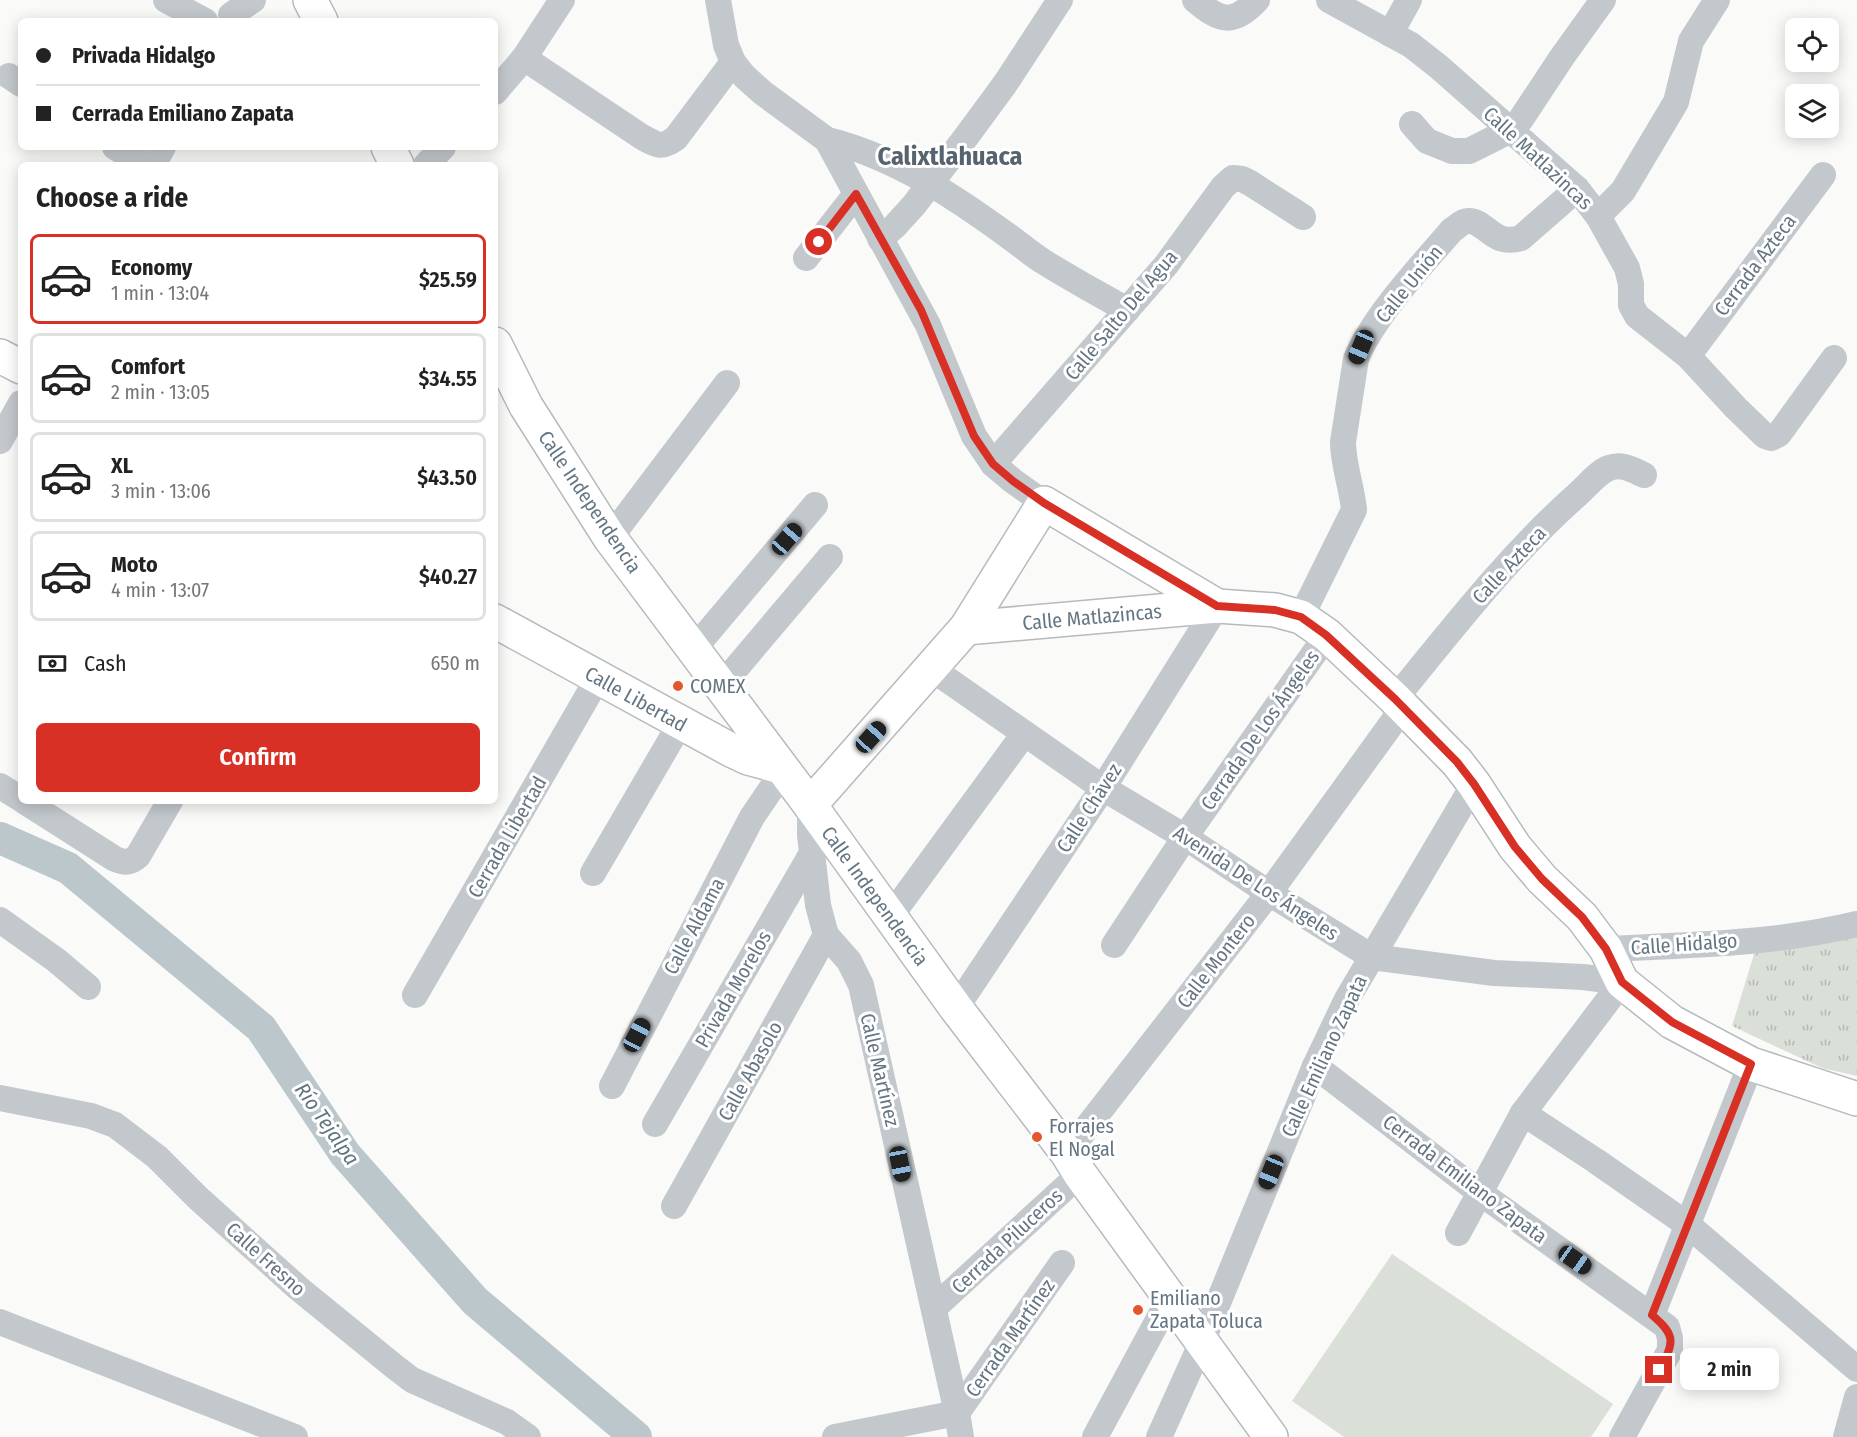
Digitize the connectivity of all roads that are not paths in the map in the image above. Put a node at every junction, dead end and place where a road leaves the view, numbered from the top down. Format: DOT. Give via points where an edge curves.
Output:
graph roads {
  1 [pos="166,0"];
  2 [pos="253,0"];
  3 [pos="310,0"];
  4 [pos="562,0"];
  5 [pos="718,0"];
  6 [pos="1060,0"];
  7 [pos="1195,0"];
  8 [pos="1257,0"];
  9 [pos="1329,0"];
  10 [pos="1409,0"];
  11 [pos="1604,0"];
  12 [pos="1717,0"];
  13 [pos="231,12"];
  14 [pos="199,18"];
  15 [pos="319,18"];
  16 [pos="1390,34"];
  17 [pos="524,58"];
  18 [pos="734,62"];
  19 [pos="498,88"];
  20 [pos="1412,124"];
  21 [pos="1511,130"];
  22 [pos="827,140"];
  23 [pos="120,150"];
  24 [pos="440,150"];
  25 [pos="140,162"];
  26 [pos="429,162"];
  27 [pos="1823,175"];
  28 [pos="930,184"];
  29 [pos="1577,189"];
  30 [pos="856,194"];
  31 [pos="1598,216"];
  32 [pos="1303,217"];
  33 [pos="880,239"];
  34 [pos="806,258"];
  35 [pos="1127,310"];
  36 [pos="498,350"];
  37 [pos="0,356"];
  38 [pos="1688,356"];
  39 [pos="1834,357"];
  40 [pos="18,365"];
  41 [pos="727,382"];
  42 [pos="18,408"];
  43 [pos="0,441"];
  44 [pos="993,464"];
  45 [pos="1644,475"];
  46 [pos="1044,503"];
  47 [pos="815,505"];
  48 [pos="610,538"];
  49 [pos="830,557"];
  50 [pos="1217,606"];
  51 [pos="498,623"];
  52 [pos="1314,626"];
  53 [pos="966,628"];
  54 [pos="693,650"];
  55 [pos="932,669"];
  56 [pos="598,678"];
  57 [pos="721,686"];
  58 [pos="1399,704"];
  59 [pos="680,724"];
  60 [pos="1024,734"];
  61 [pos="782,768"];
  62 [pos="1474,784"];
  63 [pos="0,786"];
  64 [pos="1103,788"];
  65 [pos="18,797"];
  66 [pos="37,804"];
  67 [pos="168,804"];
  68 [pos="810,805"];
  69 [pos="55,809"];
  70 [pos="1185,837"];
  71 [pos="812,853"];
  72 [pos="593,873"];
  73 [pos="1269,893"];
  74 [pos="890,917"];
  75 [pos="0,920"];
  76 [pos="1857,924"];
  77 [pos="826,935"];
  78 [pos="1114,945"];
  79 [pos="1606,949"];
  80 [pos="1372,957"];
  81 [pos="1622,982"];
  82 [pos="88,987"];
  83 [pos="415,995"];
  84 [pos="956,1008"];
  85 [pos="1751,1064"];
  86 [pos="1315,1066"];
  87 [pos="612,1086"];
  88 [pos="0,1098"];
  89 [pos="1857,1099"];
  90 [pos="1523,1113"];
  91 [pos="655,1124"];
  92 [pos="1073,1164"];
  93 [pos="1479,1192"];
  94 [pos="674,1206"];
  95 [pos="1688,1225"];
  96 [pos="1458,1233"];
  97 [pos="1062,1263"];
  98 [pos="1170,1298"];
  99 [pos="934,1308"];
  100 [pos="1652,1315"];
  101 [pos="0,1322"];
  102 [pos="1202,1342"];
  103 [pos="1857,1369"];
  104 [pos="1857,1397"];
  105 [pos="959,1425"];
  106 [pos="523,1435"];
  107 [pos="295,1437"];
  108 [pos="835,1437"];
  109 [pos="1095,1437"];
  110 [pos="1159,1437"];
  111 [pos="1271,1437"];
  112 [pos="1623,1437"];
  113 [pos="1846,1437"];
  1 -- 14 [label="street"];
  2 -- 13 [label="street"];
  3 -- 15 [label="main road"];
  4 -- 17 [label="street"];
  5 -- 18 [label="street, Calle Hidalgo" via="726,45"];
  6 -- 28 [label="street" via="1005,84"];
  7 -- 8 [label="street" via="1217,16 1229,18 1239,16"];
  9 -- 16 [label="street, Calle Matlazincas"];
  10 -- 16 [label="street"];
  11 -- 21 [label="street"];
  12 -- 31 [label="street" via="1691,41 1676,102 1623,191"];
  16 -- 21 [label="street, Calle Matlazincas" via="1439,67"];
  17 -- 18 [label="street" via="657,144 667,144 676,138"];
  17 -- 19 [label="street"];
  18 -- 22 [label="street, Calle Hidalgo" via="763,93"];
  20 -- 21 [label="street" via="1427,141 1468,151"];
  21 -- 29 [label="street, Calle Matlazincas"];
  22 -- 28 [label="street" via="877,155"];
  22 -- 30 [label="street, Calle Hidalgo"];
  23 -- 25 [label="street"];
  24 -- 26 [label="street"];
  27 -- 38 [label="street, Cerrada Azteca"];
  28 -- 33 [label="street"];
  28 -- 35 [label="street" via="1042,261"];
  29 -- 31 [label="street, Calle Matlazincas"];
  29 -- 52 [label="street, Calle Unión" via="1521,238 1502,239 1473,221 1459,225 1367,338 1356,359 1342,442 1354,510"];
  30 -- 33 [label="street, Calle Hidalgo"];
  30 -- 34 [label="street"];
  31 -- 38 [label="street, Calle Matlazincas" via="1627,268 1631,305 1637,316"];
  32 -- 35 [label="street, Calle Salto Del Agua" via="1251,183 1233,178"];
  33 -- 44 [label="street, Calle Hidalgo" via="928,326 974,436"];
  35 -- 44 [label="street, Calle Salto Del Agua"];
  36 -- 48 [label="main road, Calle Independencia" via="526,406"];
  37 -- 40 [label="main road"];
  38 -- 39 [label="street, Calle Matlazincas" via="1736,408 1771,438 1779,434"];
  41 -- 48 [label="street"];
  42 -- 43 [label="street"];
  44 -- 46 [label="street, Calle Hidalgo"];
  45 -- 58 [label="street, Calle Azteca" via="1622,465 1608,468 1566,505 1494,579"];
  46 -- 50 [label="main road, Calle Hidalgo"];
  46 -- 53 [label="main road"];
  47 -- 54 [label="street"];
  48 -- 54 [label="main road, Calle Independencia"];
  49 -- 57 [label="street"];
  50 -- 52 [label="main road, Calle Hidalgo" via="1275,610"];
  50 -- 53 [label="main road, Calle Matlazincas"];
  50 -- 64 [label="street, Calle Chávez"];
  51 -- 56 [label="main road, Calle Libertad"];
  52 -- 58 [label="main road, Calle Hidalgo"];
  52 -- 70 [label="street, Cerrada De Los Ángeles"];
  53 -- 55 [label="main road"];
  54 -- 57 [label="main road, Calle Independencia"];
  55 -- 60 [label="street, Avenida De Los Ángeles"];
  55 -- 68 [label="main road"];
  56 -- 59 [label="main road, Calle Libertad"];
  56 -- 83 [label="street, Cerrada Libertad"];
  57 -- 61 [label="main road, Calle Independencia"];
  58 -- 62 [label="main road, Calle Hidalgo"];
  58 -- 73 [label="street, Calle Montero"];
  59 -- 61 [label="main road, Calle Libertad" via="748,758"];
  59 -- 72 [label="street"];
  60 -- 64 [label="street, Avenida De Los Ángeles"];
  60 -- 74 [label="street"];
  61 -- 68 [label="main road, Calle Independencia"];
  61 -- 87 [label="street, Calle Aldama" via="752,817"];
  62 -- 79 [label="main road, Calle Hidalgo" via="1515,847 1582,917"];
  62 -- 80 [label="street, Calle Emiliano Zapata"];
  63 -- 65 [label="street"];
  64 -- 70 [label="street, Avenida De Los Ángeles"];
  64 -- 84 [label="street, Calle Chávez"];
  66 -- 69 [label="street"];
  67 -- 69 [label="street" via="131,862 115,859"];
  68 -- 71 [label="street, Calle Martínez"];
  68 -- 74 [label="main road, Calle Independencia"];
  70 -- 73 [label="street, Avenida De Los Ángeles"];
  70 -- 78 [label="street, Cerrada De Los Ángeles"];
  71 -- 77 [label="street, Calle Martínez"];
  71 -- 91 [label="street, Privada Morelos"];
  73 -- 80 [label="street, Avenida De Los Ángeles"];
  73 -- 92 [label="street, Calle Montero"];
  74 -- 84 [label="main road, Calle Independencia"];
  75 -- 82 [label="street"];
  76 -- 79 [label="street, Calle Hidalgo" via="1815,934 1716,944"];
  77 -- 94 [label="street, Calle Abasolo"];
  77 -- 99 [label="street, Calle Martínez" via="849,961 861,985"];
  79 -- 81 [label="main road"];
  80 -- 81 [label="street, Avenida De Los Ángeles" via="1494,973"];
  80 -- 86 [label="street, Calle Emiliano Zapata"];
  81 -- 85 [label="main road" via="1672,1022"];
  81 -- 90 [label="street"];
  84 -- 92 [label="main road, Calle Independencia"];
  85 -- 89 [label="main road"];
  85 -- 95 [label="street"];
  86 -- 93 [label="street, Cerrada Emiliano Zapata"];
  86 -- 102 [label="street, Calle Emiliano Zapata"];
  88 -- 106 [label="street, Calle Fresno" via="91,1116 115,1125 158,1157 298,1288 412,1380 484,1411"];
  90 -- 93 [label="street"];
  90 -- 95 [label="street"];
  92 -- 98 [label="main road, Calle Independencia"];
  92 -- 99 [label="street, Cerrada Piluceros"];
  93 -- 96 [label="street"];
  93 -- 100 [label="street, Cerrada Emiliano Zapata"];
  95 -- 100 [label="street"];
  95 -- 103 [label="street"];
  97 -- 105 [label="street, Cerrada Martínez"];
  98 -- 102 [label="main road, Calle Independencia"];
  98 -- 109 [label="street"];
  99 -- 105 [label="street, Calle Martínez"];
  100 -- 112 [label="street, Cerrada Emiliano Zapata" via="1666,1328 1670,1350"];
  101 -- 107 [label="street"];
  102 -- 110 [label="street, Calle Emiliano Zapata"];
  102 -- 111 [label="main road, Calle Independencia"];
  104 -- 113 [label="street"];
  105 -- 108 [label="street"];
}
